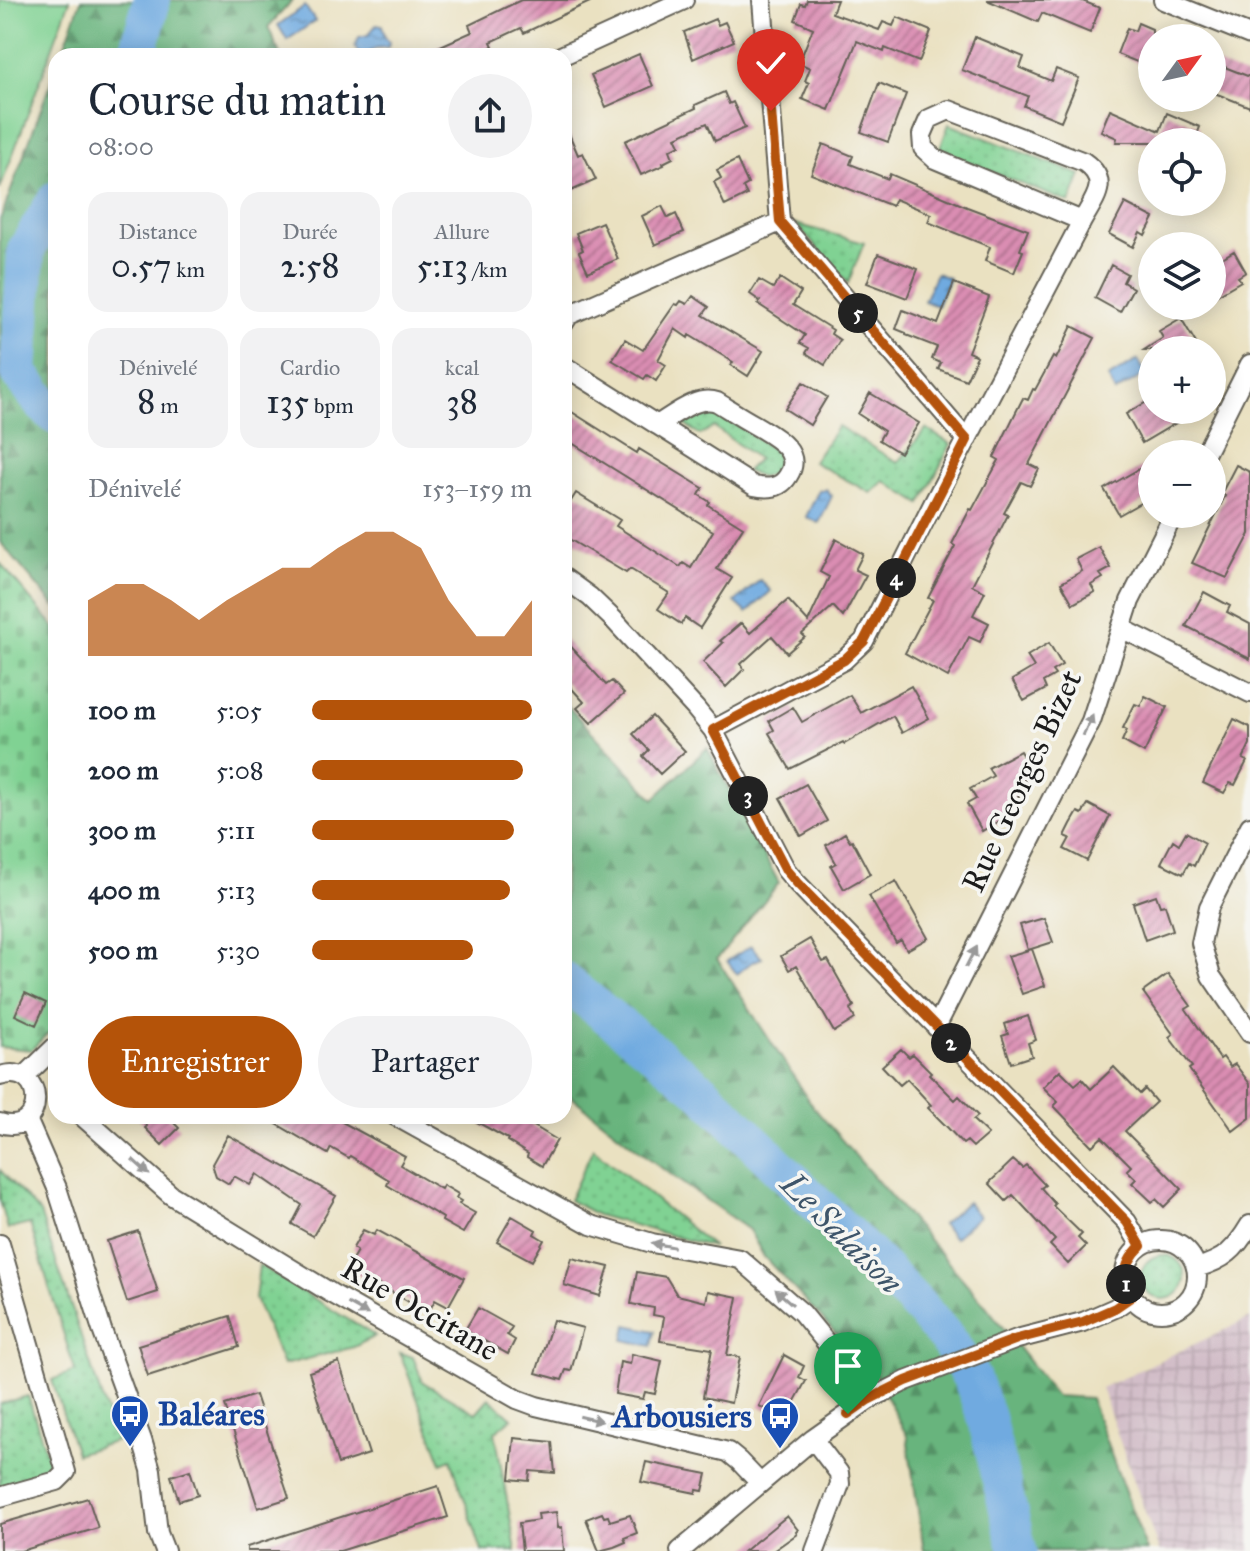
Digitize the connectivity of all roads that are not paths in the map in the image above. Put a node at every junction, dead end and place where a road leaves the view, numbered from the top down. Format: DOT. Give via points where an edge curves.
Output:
graph roads {
  1 [pos="684,0"];
  2 [pos="762,0"];
  3 [pos="1174,2"];
  4 [pos="652,6"];
  5 [pos="1250,35"];
  6 [pos="572,50"];
  7 [pos="1082,221"];
  8 [pos="780,222"];
  9 [pos="572,311"];
  10 [pos="1250,364"];
  11 [pos="572,371"];
  12 [pos="657,425"];
  13 [pos="967,440"];
  14 [pos="1212,440"];
  15 [pos="1167,528"];
  16 [pos="572,584"];
  17 [pos="1121,628"];
  18 [pos="1250,693"];
  19 [pos="713,730"];
  20 [pos="1250,826"];
  21 [pos="936,1027"];
  22 [pos="1250,1033"];
  23 [pos="48,1054"];
  24 [pos="0,1076"];
  25 [pos="24,1077"];
  26 [pos="36,1097"];
  27 [pos="48,1098"];
  28 [pos="27,1119"];
  29 [pos="0,1123"];
  30 [pos="91,1124"];
  31 [pos="409,1124"];
  32 [pos="1250,1225"];
  33 [pos="0,1244"];
  34 [pos="1141,1246"];
  35 [pos="1196,1268"];
  36 [pos="1131,1297"];
  37 [pos="868,1400"];
  38 [pos="813,1439"];
  39 [pos="760,1483"];
  40 [pos="0,1497"];
  41 [pos="165,1551"];
  42 [pos="680,1551"];
  43 [pos="815,1551"];
  1 -- 4 [label="street"];
  2 -- 8 [label="street"];
  3 -- 5 [label="street"];
  4 -- 6 [label="street"];
  7 -- 7 [label="street" via="1099,189 1098,178 1084,162 949,110 929,119 923,148 935,159"];
  7 -- 13 [label="street"];
  8 -- 9 [label="street"];
  8 -- 13 [label="street"];
  10 -- 14 [label="street"];
  11 -- 12 [label="street"];
  12 -- 12 [label="street" via="700,401 717,402 785,445 791,472 776,486 754,486"];
  13 -- 19 [label="street" via="864,641 844,660"];
  15 -- 17 [label="street, Rue Georges Bizet"];
  16 -- 19 [label="street" via="614,620"];
  17 -- 18 [label="street"];
  21 -- 17 [label="street, Rue Georges Bizet, one-way" via="1091,721"];
  19 -- 21 [label="street" via="786,870"];
  20 -- 22 [label="street" via="1209,907 1201,943 1211,976"];
  21 -- 34 [label="street" via="1127,1222"];
  23 -- 25 [label="street"];
  24 -- 25 [label="street"];
  25 -- 26 [label="street"];
  26 -- 27 [label="street"];
  26 -- 28 [label="street"];
  28 -- 29 [label="street" via="15,1125"];
  28 -- 41 [label="street" via="57,1188 142,1440"];
  30 -- 39 [label="street, Rue Occitane, one-way" via="171,1195 517,1399 728,1452"];
  37 -- 31 [label="street, one-way" via="802,1313 740,1259 591,1225"];
  32 -- 35 [label="street" via="1232,1252"];
  33 -- 40 [label="street" via="66,1472 57,1481"];
  34 -- 35 [label="street" via="1172,1242 1189,1253"];
  34 -- 36 [label="street" via="1126,1266"];
  35 -- 36 [label="street" via="1188,1299 1167,1312 1155,1312"];
  36 -- 37 [label="street" via="1083,1322 1017,1339"];
  37 -- 38 [label="street"];
  38 -- 39 [label="street"];
  38 -- 43 [label="street" via="839,1473 840,1484"];
  39 -- 42 [label="street"];
}
